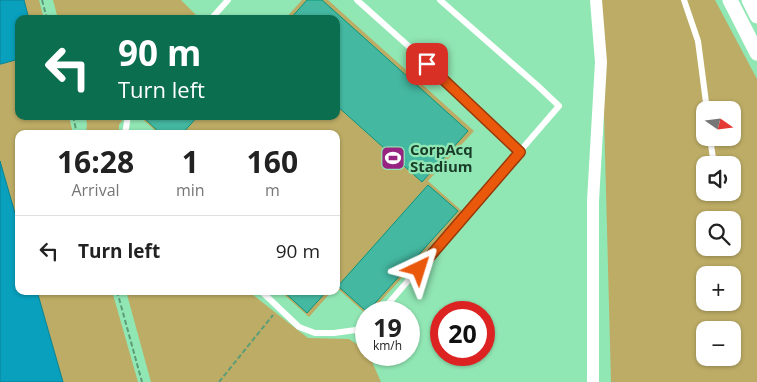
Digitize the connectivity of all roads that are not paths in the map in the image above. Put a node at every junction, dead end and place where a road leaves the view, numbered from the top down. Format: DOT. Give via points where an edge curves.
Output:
graph roads {
  1 [pos="228,0"];
  2 [pos="357,0"];
  3 [pos="440,0"];
  4 [pos="596,0"];
  5 [pos="684,0"];
  6 [pos="730,0"];
  7 [pos="749,0"];
  8 [pos="215,15"];
  9 [pos="757,16"];
  10 [pos="757,53"];
  11 [pos="706,101"];
  12 [pos="520,152"];
  13 [pos="266,295"];
  14 [pos="391,301"];
  15 [pos="355,330"];
  16 [pos="593,382"];
  1 -- 8 [label="lane"];
  2 -- 12 [label="lane"];
  3 -- 12 [label="lane" via="559,106"];
  4 -- 16 [label="street" via="601,62 593,201"];
  5 -- 11 [label="lane" via="698,41"];
  6 -- 10 [label="street"];
  7 -- 9 [label="street"];
  12 -- 14 [label="lane"];
  13 -- 15 [label="lane" via="299,326 315,333"];
}
